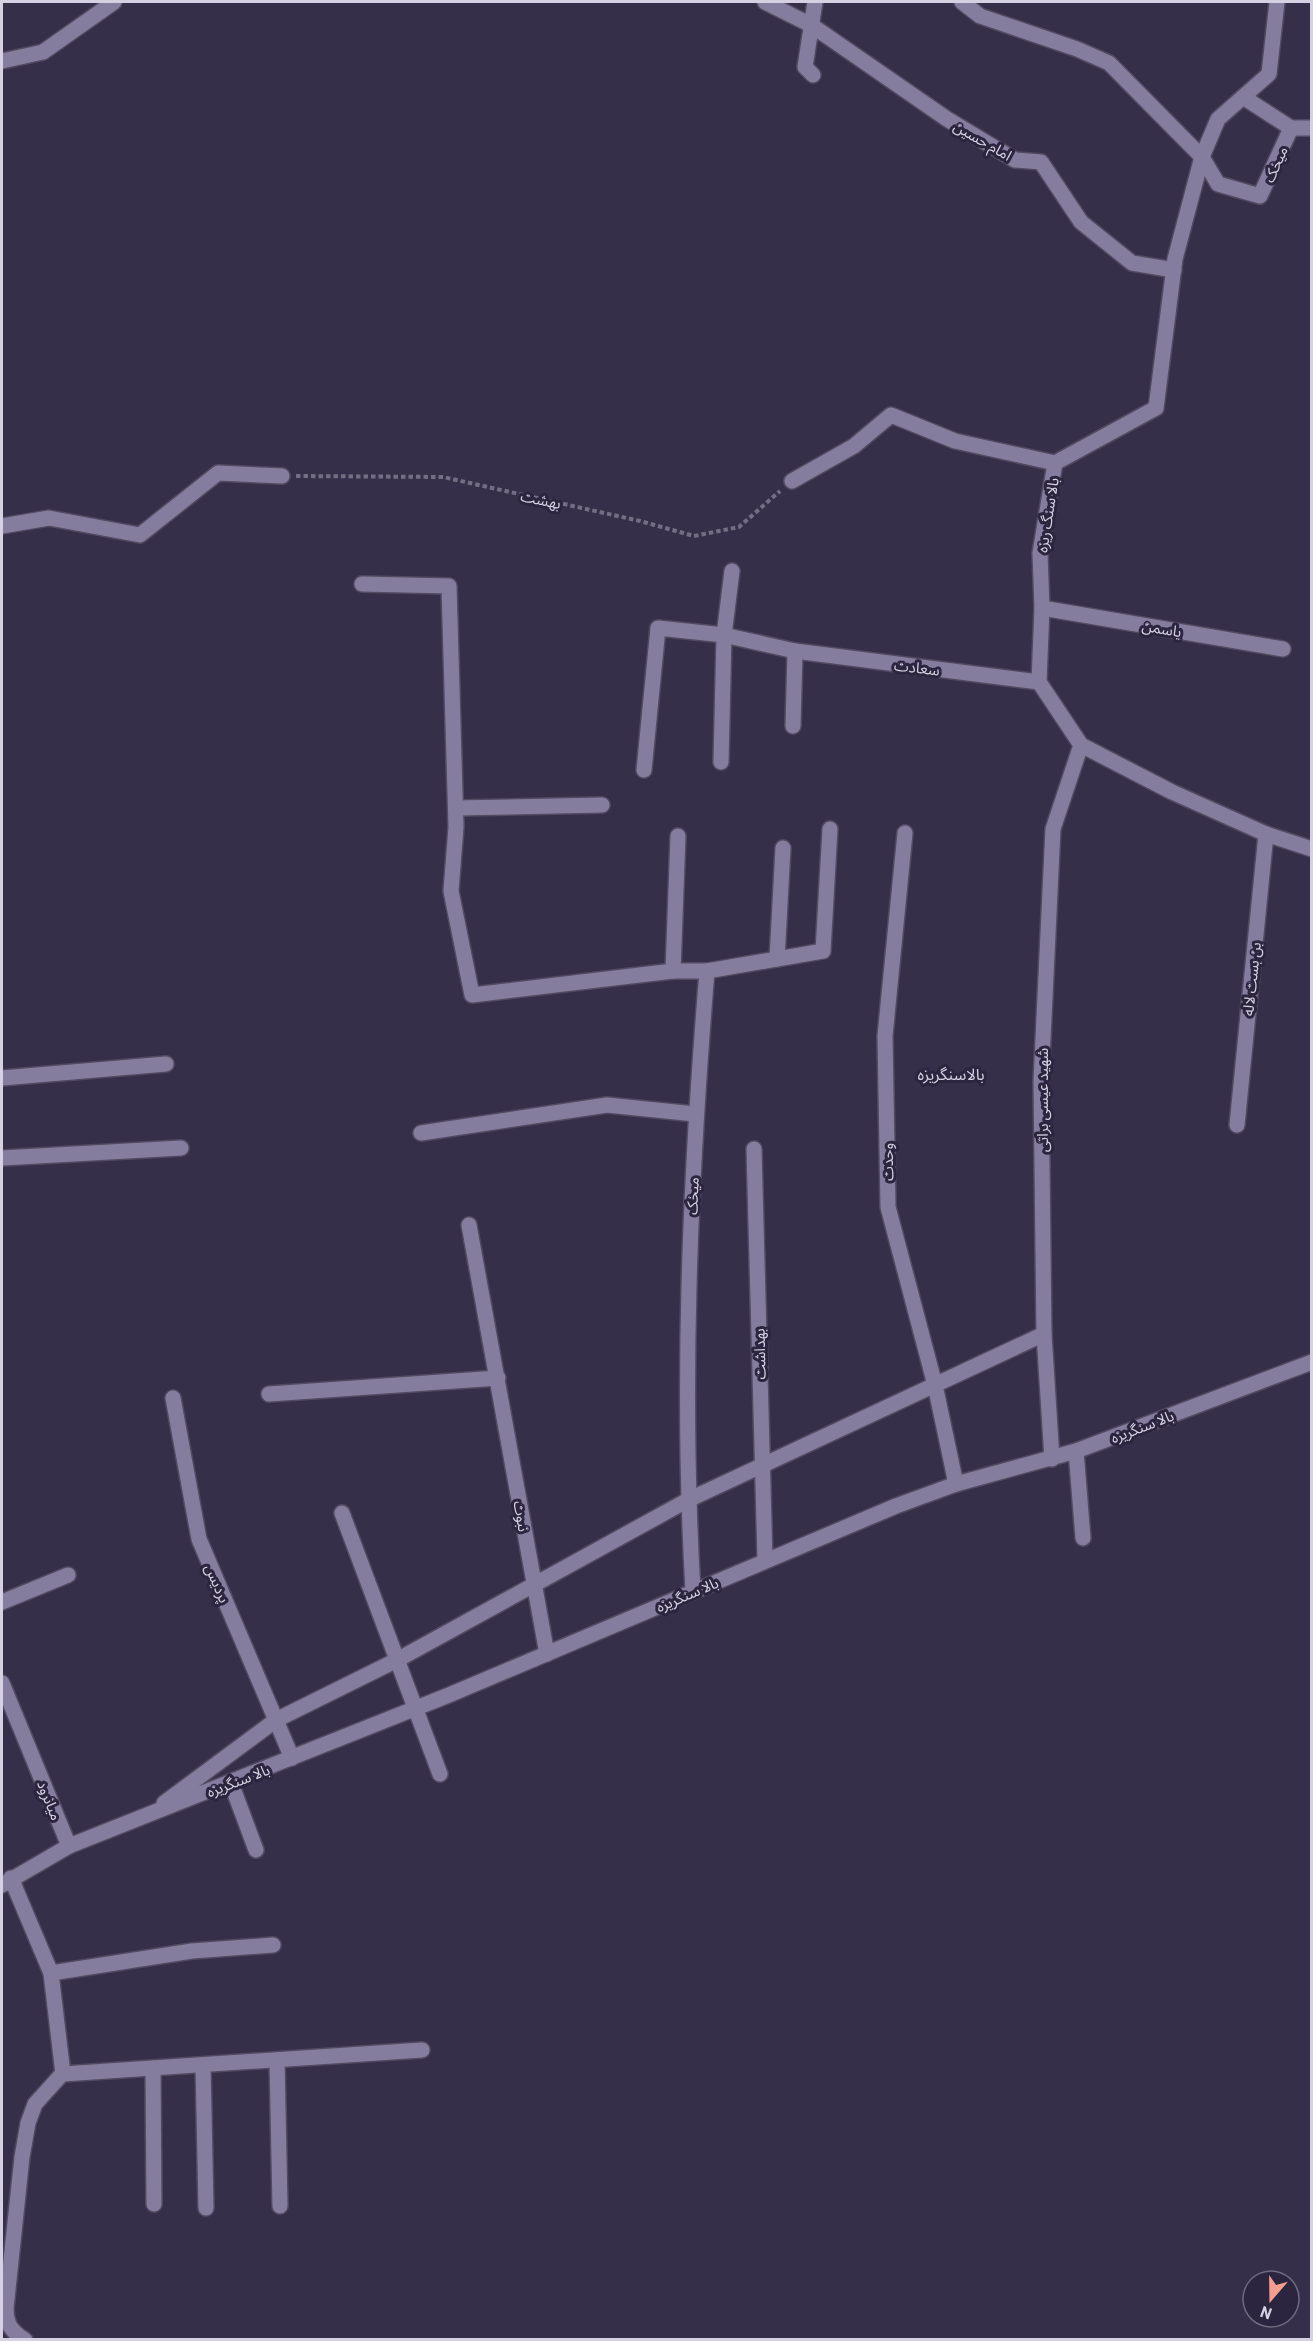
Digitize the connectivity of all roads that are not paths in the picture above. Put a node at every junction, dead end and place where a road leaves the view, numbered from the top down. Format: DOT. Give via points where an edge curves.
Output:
graph roads {
  1 [pos="114,2"];
  2 [pos="765,2"];
  3 [pos="816,2"];
  4 [pos="962,2"];
  5 [pos="1277,2"];
  6 [pos="811,25"];
  7 [pos="2,61"];
  8 [pos="813,75"];
  9 [pos="1243,97"];
  10 [pos="1291,128"];
  11 [pos="1311,128"];
  12 [pos="1202,157"];
  13 [pos="1174,270"];
  14 [pos="1055,464"];
  15 [pos="282,476"];
  16 [pos="792,481"];
  17 [pos="2,526"];
  18 [pos="732,571"];
  19 [pos="362,584"];
  20 [pos="1042,608"];
  21 [pos="724,635"];
  22 [pos="1282,649"];
  23 [pos="795,651"];
  24 [pos="1039,682"];
  25 [pos="793,726"];
  26 [pos="1081,745"];
  27 [pos="720,762"];
  28 [pos="644,770"];
  29 [pos="602,805"];
  30 [pos="456,808"];
  31 [pos="830,829"];
  32 [pos="905,833"];
  33 [pos="1266,834"];
  34 [pos="678,836"];
  35 [pos="783,848"];
  36 [pos="1311,849"];
  37 [pos="777,959"];
  38 [pos="673,971"];
  39 [pos="707,971"];
  40 [pos="166,1064"];
  41 [pos="2,1078"];
  42 [pos="695,1114"];
  43 [pos="1237,1125"];
  44 [pos="421,1133"];
  45 [pos="181,1148"];
  46 [pos="754,1149"];
  47 [pos="2,1158"];
  48 [pos="469,1226"];
  49 [pos="1044,1334"];
  50 [pos="1311,1362"];
  51 [pos="498,1378"];
  52 [pos="935,1385"];
  53 [pos="269,1394"];
  54 [pos="173,1398"];
  55 [pos="1076,1451"];
  56 [pos="1052,1459"];
  57 [pos="762,1465"];
  58 [pos="956,1484"];
  59 [pos="688,1500"];
  60 [pos="342,1513"];
  61 [pos="1083,1538"];
  62 [pos="765,1560"];
  63 [pos="68,1575"];
  64 [pos="535,1586"];
  65 [pos="693,1592"];
  66 [pos="2,1602"];
  67 [pos="547,1654"];
  68 [pos="397,1660"];
  69 [pos="3,1688"];
  70 [pos="415,1709"];
  71 [pos="276,1720"];
  72 [pos="292,1758"];
  73 [pos="440,1774"];
  74 [pos="231,1783"];
  75 [pos="149,1814"];
  76 [pos="69,1846"];
  77 [pos="256,1850"];
  78 [pos="6,1881"];
  79 [pos="273,1945"];
  80 [pos="51,1973"];
  81 [pos="422,2050"];
  82 [pos="277,2060"];
  83 [pos="203,2065"];
  84 [pos="153,2068"];
  85 [pos="63,2073"];
  86 [pos="154,2204"];
  87 [pos="280,2206"];
  88 [pos="206,2208"];
  89 [pos="25,2340"];
  1 -- 7 [label="street" via="43,52"];
  2 -- 6 [label="street"];
  3 -- 6 [label="street"];
  4 -- 12 [label="street" via="980,16 1109,63"];
  5 -- 9 [label="street, بالا سنگ ریزه" via="1269,74"];
  6 -- 8 [label="street" via="805,67"];
  6 -- 13 [label="street, امام حسین" via="947,119 1015,160 1041,162 1081,222 1132,263"];
  9 -- 10 [label="street"];
  9 -- 12 [label="street, بالا سنگ ریزه" via="1218,119"];
  10 -- 11 [label="street"];
  10 -- 12 [label="street, میخک" via="1260,196 1218,184"];
  12 -- 13 [label="street, بالا سنگ ریزه"];
  13 -- 14 [label="street, بالا سنگ ریزه" via="1156,408"];
  14 -- 16 [label="street" via="955,441 891,415 854,446"];
  14 -- 20 [label="street, بالا سنگ ریزه" via="1040,553"];
  15 -- 17 [label="street" via="218,473 140,535 49,518"];
  18 -- 21 [label="street"];
  19 -- 30 [label="street" via="449,586"];
  20 -- 22 [label="street, یاسمن"];
  20 -- 24 [label="street, بالا سنگ ریزه"];
  21 -- 23 [label="street, سعادت"];
  21 -- 27 [label="street"];
  21 -- 28 [label="street, سعادت" via="658,628"];
  23 -- 24 [label="street, سعادت"];
  23 -- 25 [label="street"];
  24 -- 26 [label="street"];
  26 -- 33 [label="street"];
  26 -- 49 [label="street, شهید عیسی براتی" via="1053,829 1041,1081"];
  29 -- 30 [label="street"];
  30 -- 38 [label="street" via="451,891 472,995"];
  31 -- 37 [label="street" via="824,951"];
  32 -- 52 [label="street, وحدت" via="885,1036 888,1207"];
  33 -- 36 [label="street"];
  33 -- 43 [label="street, بن بست لاله"];
  34 -- 38 [label="street"];
  35 -- 37 [label="street"];
  37 -- 39 [label="street"];
  38 -- 39 [label="street"];
  39 -- 42 [label="street, میخک"];
  40 -- 41 [label="street"];
  42 -- 44 [label="street" via="607,1105"];
  42 -- 59 [label="street, میخک" via="688,1312"];
  45 -- 47 [label="street"];
  46 -- 57 [label="street, بهداشت"];
  48 -- 51 [label="street, نبوت"];
  49 -- 52 [label="street"];
  49 -- 56 [label="street, شهید عیسی براتی"];
  50 -- 55 [label="street, بالا سنگریزه"];
  51 -- 53 [label="street"];
  51 -- 64 [label="street, نبوت"];
  52 -- 57 [label="street"];
  52 -- 58 [label="street, وحدت"];
  54 -- 71 [label="street, پردیس" via="199,1539"];
  55 -- 56 [label="street, بالا سنگریزه"];
  55 -- 61 [label="street"];
  56 -- 58 [label="street, بالا سنگریزه"];
  57 -- 59 [label="street"];
  57 -- 62 [label="street, بهداشت"];
  58 -- 62 [label="street, بالا سنگریزه"];
  59 -- 64 [label="street"];
  59 -- 65 [label="street, میخک"];
  60 -- 68 [label="street"];
  62 -- 65 [label="street, بالا سنگریزه"];
  63 -- 66 [label="street"];
  64 -- 67 [label="street, نبوت"];
  64 -- 68 [label="street"];
  65 -- 67 [label="street, بالا سنگریزه"];
  67 -- 70 [label="street, بالا سنگریزه"];
  68 -- 70 [label="street"];
  68 -- 71 [label="street"];
  69 -- 76 [label="street, میانرود"];
  70 -- 72 [label="street, بالا سنگریزه"];
  70 -- 73 [label="street"];
  71 -- 72 [label="street, پردیس"];
  71 -- 75 [label="street"];
  72 -- 74 [label="street, بالا سنگریزه"];
  74 -- 75 [label="street, بالا سنگریزه"];
  74 -- 77 [label="street"];
  75 -- 76 [label="street, بالا سنگریزه"];
  76 -- 78 [label="street"];
  78 -- 80 [label="street"];
  79 -- 80 [label="street" via="192,1951"];
  80 -- 85 [label="street"];
  81 -- 82 [label="street"];
  82 -- 83 [label="street"];
  82 -- 87 [label="street"];
  83 -- 84 [label="street"];
  83 -- 88 [label="street"];
  84 -- 85 [label="street"];
  84 -- 86 [label="street"];
  85 -- 89 [label="street" via="36,2104 22,2157 6,2321"];
}
